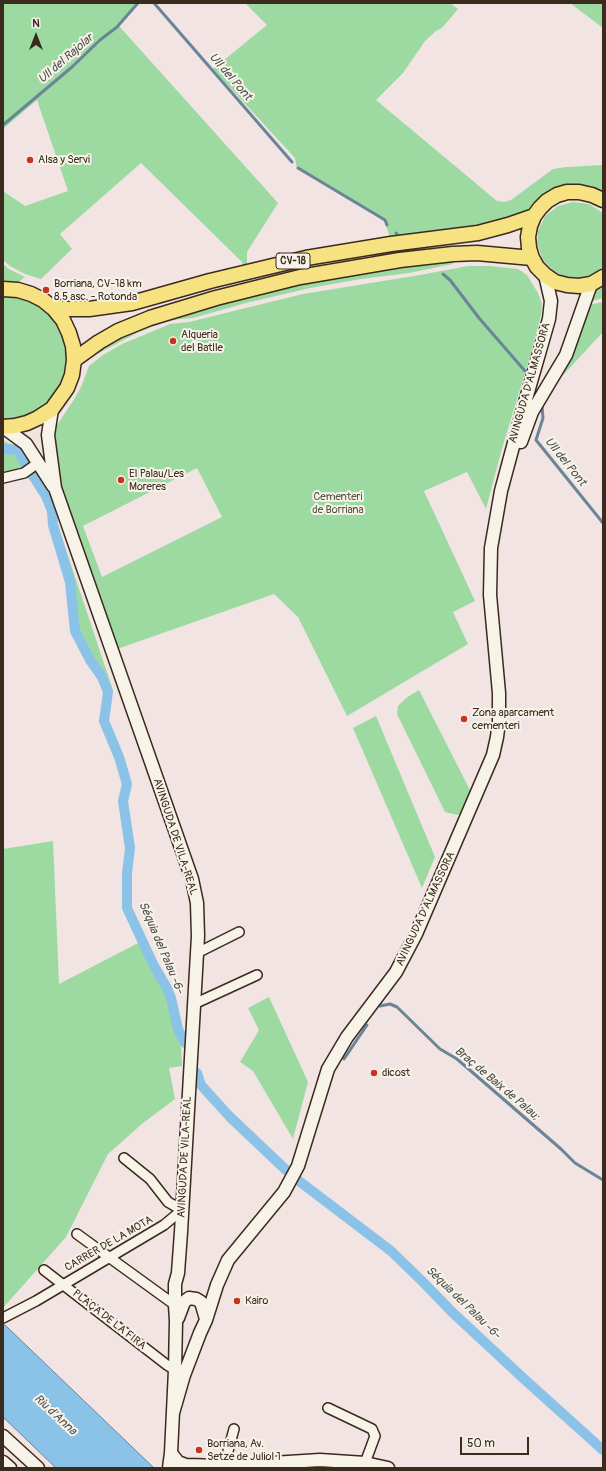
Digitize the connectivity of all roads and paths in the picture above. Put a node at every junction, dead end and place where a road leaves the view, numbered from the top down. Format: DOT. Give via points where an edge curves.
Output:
graph roads {
  1 [pos="603,200"];
  2 [pos="534,216"];
  3 [pos="532,258"];
  4 [pos="545,275"];
  5 [pos="597,280"];
  6 [pos="3,288"];
  7 [pos="54,309"];
  8 [pos="74,360"];
  9 [pos="52,409"];
  10 [pos="3,427"];
  11 [pos="38,463"];
  12 [pos="3,478"];
  13 [pos="55,488"];
  14 [pos="501,491"];
  15 [pos="239,932"];
  16 [pos="197,953"];
  17 [pos="257,975"];
  18 [pos="194,1004"];
  19 [pos="124,1158"];
  20 [pos="182,1210"];
  21 [pos="168,1223"];
  22 [pos="181,1232"];
  23 [pos="76,1234"];
  24 [pos="109,1258"];
  25 [pos="44,1270"];
  26 [pos="178,1273"];
  27 [pos="62,1285"];
  28 [pos="217,1285"];
  29 [pos="193,1299"];
  30 [pos="175,1305"];
  31 [pos="3,1318"];
  32 [pos="206,1320"];
  33 [pos="176,1323"];
  34 [pos="200,1333"];
  35 [pos="180,1372"];
  36 [pos="328,1408"];
  37 [pos="234,1429"];
  38 [pos="3,1436"];
  39 [pos="171,1453"];
  40 [pos="3,1462"];
  41 [pos="365,1463"];
  42 [pos="224,1466"];
  43 [pos="10,1468"];
  44 [pos="38,1468"];
  45 [pos="169,1468"];
  46 [pos="388,1468"];
  1 -- 2 [label="main road" via="592,194 567,192 548,200"];
  2 -- 3 [label="main road" via="528,237"];
  2 -- 7 [label="main road, CV-18" via="493,230 472,234 306,258 210,280 132,303 89,309"];
  3 -- 4 [label="main road"];
  3 -- 8 [label="main road, CV-18" via="477,253 453,254 300,277 150,318 118,331"];
  4 -- 5 [label="main road" via="555,282 567,285 579,286"];
  4 -- 14 [label="main road, AVINGUDA D'ALMASSORA" via="551,301 549,319"];
  5 -- 14 [label="main road, AVINGUDA D'ALMASSORA" via="566,355 532,412"];
  6 -- 7 [label="main road" via="31,294 44,300"];
  7 -- 8 [label="main road" via="69,333"];
  8 -- 9 [label="main road" via="67,388"];
  9 -- 10 [label="main road" via="27,423"];
  9 -- 13 [label="main road, AVINGUDA DE VILA-REAL" via="48,435"];
  10 -- 11 [label="main road, AVINGUDA DE VILA-REAL" via="26,444"];
  11 -- 12 [label="street" via="24,473"];
  11 -- 13 [label="main road, AVINGUDA DE VILA-REAL"];
  13 -- 16 [label="main road, AVINGUDA DE VILA-REAL" via="192,879 197,903"];
  14 -- 28 [label="main road, AVINGUDA D'ALMASSORA" via="490,548 490,596 499,693 499,721 493,755 416,934 396,972 347,1037 328,1069 298,1166 284,1192 228,1260"];
  15 -- 16 [label="street"];
  16 -- 18 [label="main road, AVINGUDA DE VILA-REAL"];
  17 -- 18 [label="street"];
  18 -- 20 [label="main road, AVINGUDA DE VILA-REAL"];
  19 -- 20 [label="street" via="150,1179 168,1202"];
  20 -- 21 [label="street, CARRER DE LA MOTA"];
  20 -- 22 [label="main road, AVINGUDA DE VILA-REAL"];
  21 -- 22 [label="street, CARRER DE LA MOTA"];
  21 -- 24 [label="street, CARRER DE LA MOTA"];
  22 -- 26 [label="main road, AVINGUDA DE VILA-REAL"];
  23 -- 24 [label="street"];
  24 -- 27 [label="street, CARRER DE LA MOTA"];
  24 -- 30 [label="street"];
  25 -- 27 [label="street"];
  26 -- 29 [label="main road, AVINGUDA DE VILA-REAL" via="183,1289"];
  26 -- 30 [label="main road, AVINGUDA DE VILA-REAL"];
  27 -- 31 [label="street, PLAÇA DE LA FIRA"];
  27 -- 35 [label="street, PLAÇA DE LA FIRA" via="166,1365"];
  28 -- 29 [label="main road" via="209,1293"];
  28 -- 32 [label="main road, AVINGUDA D'ALMASSORA"];
  29 -- 32 [label="main road, AVINGUDA DE VILA-REAL" via="202,1304"];
  29 -- 33 [label="main road, AVINGUDA DE VILA-REAL" via="189,1298 184,1302"];
  30 -- 33 [label="main road, AVINGUDA DE VILA-REAL"];
  32 -- 34 [label="main road, AVINGUDA D'ALMASSORA"];
  33 -- 34 [label="main road" via="186,1336"];
  33 -- 35 [label="main road, AVINGUDA DE VILA-REAL"];
  34 -- 35 [label="main road, AVINGUDA D'ALMASSORA"];
  35 -- 39 [label="main road" via="173,1413"];
  36 -- 41 [label="street" via="372,1428 375,1436"];
  37 -- 42 [label="street"];
  38 -- 44 [label="main road"];
  39 -- 42 [label="main road" via="178,1462 186,1465"];
  39 -- 45 [label="main road"];
  40 -- 43 [label="main road"];
  41 -- 42 [label="main road" via="320,1460"];
  41 -- 46 [label="main road"];
}
